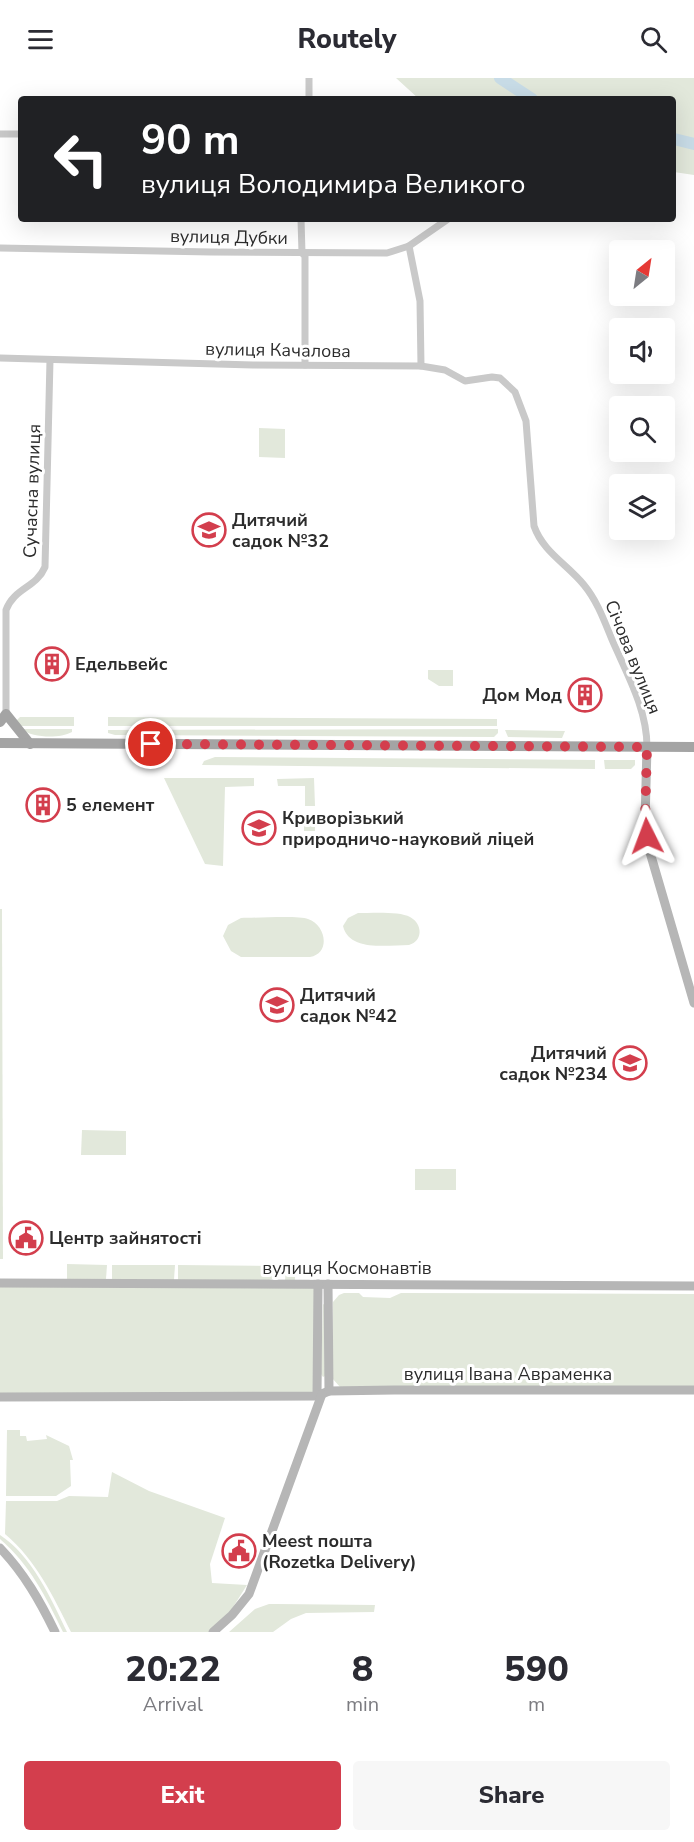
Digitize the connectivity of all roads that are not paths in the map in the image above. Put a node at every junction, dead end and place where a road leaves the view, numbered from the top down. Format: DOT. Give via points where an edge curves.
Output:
graph roads {
  1 [pos="309,78"];
  2 [pos="309,96"];
  3 [pos="0,134"];
  4 [pos="18,135"];
  5 [pos="301,222"];
  6 [pos="444,222"];
  7 [pos="409,246"];
  8 [pos="0,248"];
  9 [pos="302,253"];
  10 [pos="0,358"];
  11 [pos="50,360"];
  12 [pos="305,365"];
  13 [pos="421,366"];
  14 [pos="526,421"];
  15 [pos="2,620"];
  16 [pos="3,718"];
  17 [pos="0,743"];
  18 [pos="30,744"];
  19 [pos="647,747"];
  20 [pos="694,747"];
  21 [pos="694,1003"];
  22 [pos="0,1283"];
  23 [pos="318,1284"];
  24 [pos="328,1284"];
  25 [pos="694,1286"];
  26 [pos="694,1390"];
  27 [pos="322,1394"];
  28 [pos="0,1397"];
  29 [pos="0,1548"];
  30 [pos="55,1632"];
  31 [pos="213,1632"];
  1 -- 2 [label="street"];
  3 -- 4 [label="street"];
  5 -- 9 [label="street"];
  6 -- 7 [label="street, вулиця Дубки"];
  7 -- 9 [label="street, вулиця Дубки" via="387,253"];
  7 -- 13 [label="street" via="420,301"];
  8 -- 9 [label="street, вулиця Дубки"];
  9 -- 12 [label="street"];
  10 -- 11 [label="street, вулиця Качалова"];
  11 -- 12 [label="street, вулиця Качалова"];
  11 -- 15 [label="street, Сучасна вулиця" via="45,567 37,580 13,596"];
  12 -- 13 [label="street, вулиця Качалова"];
  13 -- 14 [label="street, вулиця Качалова" via="445,370 465,381 500,378 515,392"];
  14 -- 19 [label="street, Січова вулиця" via="534,526 543,546 596,602 640,706"];
  15 -- 16 [label="street, Сучасна вулиця"];
  16 -- 18 [label="main road"];
  17 -- 18 [label="main road"];
  18 -- 19 [label="main road"];
  19 -- 20 [label="main road"];
  19 -- 21 [label="street" via="645,822 649,849"];
  22 -- 23 [label="street, вулиця Космонавтів"];
  23 -- 24 [label="street, вулиця Космонавтів"];
  23 -- 27 [label="street"];
  24 -- 25 [label="street, вулиця Космонавтів"];
  24 -- 27 [label="street"];
  26 -- 27 [label="street, вулиця Івана Авраменка"];
  27 -- 28 [label="street, вулиця Івана Авраменка"];
  27 -- 31 [label="street" via="249,1594"];
  29 -- 30 [label="street" via="20,1569"];
}
